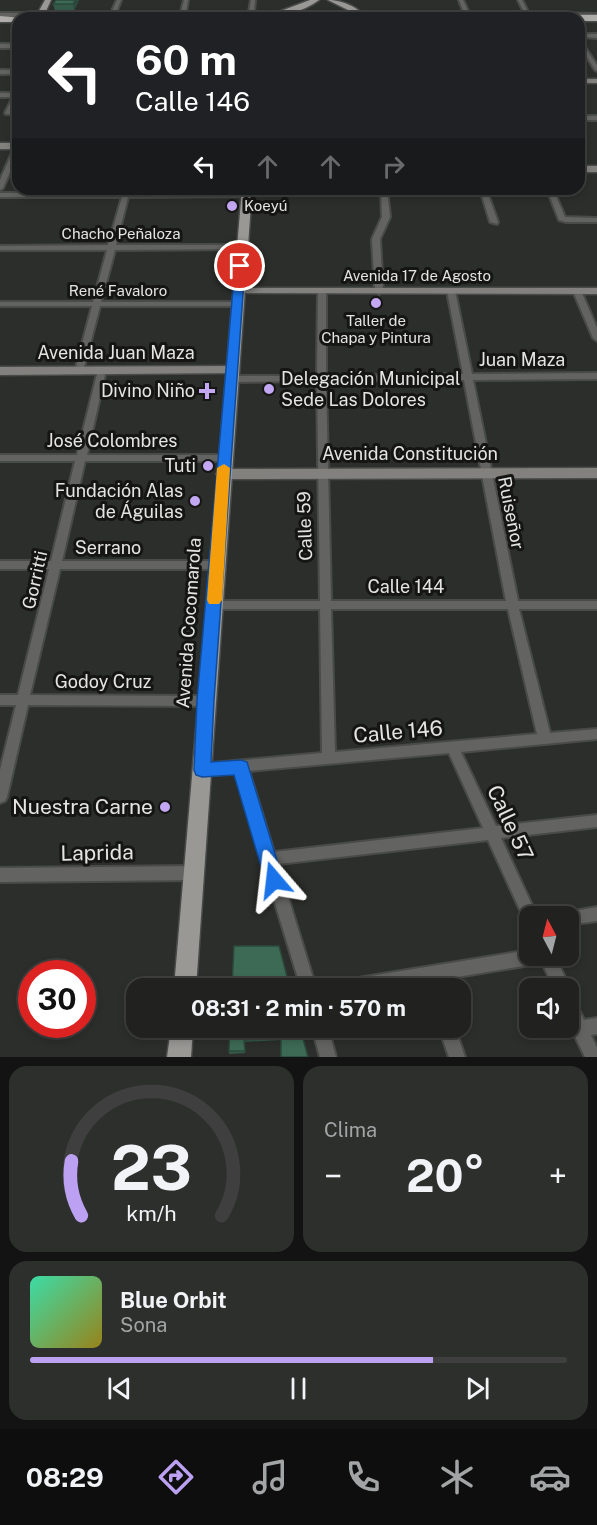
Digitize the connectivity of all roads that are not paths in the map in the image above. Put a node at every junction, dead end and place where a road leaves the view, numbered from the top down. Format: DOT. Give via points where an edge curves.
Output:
graph roads {
  1 [pos="316,0"];
  2 [pos="331,0"];
  3 [pos="285,12"];
  4 [pos="354,12"];
  5 [pos="585,36"];
  6 [pos="597,36"];
  7 [pos="585,48"];
  8 [pos="597,69"];
  9 [pos="12,160"];
  10 [pos="0,188"];
  11 [pos="125,195"];
  12 [pos="247,195"];
  13 [pos="384,195"];
  14 [pos="485,195"];
  15 [pos="552,195"];
  16 [pos="597,220"];
  17 [pos="494,222"];
  18 [pos="242,247"];
  19 [pos="0,248"];
  20 [pos="111,248"];
  21 [pos="451,291"];
  22 [pos="577,291"];
  23 [pos="597,291"];
  24 [pos="322,292"];
  25 [pos="379,292"];
  26 [pos="238,298"];
  27 [pos="0,304"];
  28 [pos="97,304"];
  29 [pos="597,338"];
  30 [pos="102,370"];
  31 [pos="0,371"];
  32 [pos="80,371"];
  33 [pos="231,374"];
  34 [pos="597,376"];
  35 [pos="467,377"];
  36 [pos="320,378"];
  37 [pos="81,457"];
  38 [pos="0,458"];
  39 [pos="224,466"];
  40 [pos="486,473"];
  41 [pos="597,473"];
  42 [pos="322,474"];
  43 [pos="0,565"];
  44 [pos="55,565"];
  45 [pos="216,565"];
  46 [pos="214,605"];
  47 [pos="327,605"];
  48 [pos="597,605"];
  49 [pos="513,606"];
  50 [pos="25,699"];
  51 [pos="0,700"];
  52 [pos="206,700"];
  53 [pos="597,734"];
  54 [pos="545,740"];
  55 [pos="452,747"];
  56 [pos="329,758"];
  57 [pos="241,767"];
  58 [pos="202,770"];
  59 [pos="0,797"];
  60 [pos="597,821"];
  61 [pos="492,832"];
  62 [pos="267,859"];
  63 [pos="194,873"];
  64 [pos="0,875"];
  65 [pos="525,906"];
  66 [pos="597,914"];
  67 [pos="579,916"];
  68 [pos="519,961"];
  69 [pos="185,978"];
  70 [pos="305,978"];
  71 [pos="448,978"];
  72 [pos="597,1026"];
  73 [pos="580,1028"];
  74 [pos="181,1038"];
  75 [pos="323,1038"];
  76 [pos="450,1038"];
  77 [pos="179,1057"];
  78 [pos="328,1057"];
  79 [pos="457,1057"];
  80 [pos="593,1057"];
  1 -- 3 [label="main road"];
  2 -- 4 [label="main road"];
  5 -- 6 [label="street"];
  7 -- 8 [label="street"];
  9 -- 10 [label="street"];
  11 -- 20 [label="street"];
  12 -- 18 [label="main road, Avenida Cocomarola"];
  13 -- 25 [label="street" via="386,217 376,239"];
  14 -- 17 [label="street"];
  15 -- 16 [label="street" via="561,218"];
  18 -- 20 [label="street, Chacho Peñaloza"];
  18 -- 26 [label="main road, Avenida Cocomarola"];
  19 -- 20 [label="street, Chacho Peñaloza"];
  20 -- 28 [label="street"];
  21 -- 22 [label="main road, Avenida 17 de Agosto"];
  21 -- 25 [label="main road, Avenida 17 de Agosto"];
  21 -- 35 [label="street, Ruiseñor"];
  22 -- 23 [label="main road, Avenida 17 de Agosto"];
  22 -- 29 [label="street"];
  24 -- 25 [label="main road, Avenida 17 de Agosto"];
  24 -- 26 [label="main road, Avenida 17 de Agosto"];
  24 -- 36 [label="street, Calle 59"];
  26 -- 28 [label="street, René Favaloro"];
  26 -- 33 [label="main road, Avenida Cocomarola"];
  27 -- 28 [label="street, René Favaloro"];
  28 -- 32 [label="street"];
  30 -- 32 [label="main road, Avenida Juan Maza"];
  30 -- 33 [label="main road, Avenida Juan Maza"];
  30 -- 37 [label="street, Gorritti"];
  31 -- 32 [label="main road, Avenida Juan Maza"];
  33 -- 36 [label="street, Juan Maza"];
  33 -- 39 [label="main road, Avenida Cocomarola"];
  34 -- 35 [label="street, Juan Maza"];
  35 -- 36 [label="street, Juan Maza"];
  35 -- 40 [label="street, Ruiseñor"];
  36 -- 42 [label="street, Calle 59"];
  37 -- 38 [label="street, José Colombres"];
  37 -- 39 [label="street, José Colombres"];
  37 -- 44 [label="street, Gorritti"];
  39 -- 42 [label="main road, Avenida Constitución"];
  39 -- 45 [label="main road, Avenida Cocomarola"];
  40 -- 41 [label="main road, Avenida Constitución"];
  40 -- 42 [label="main road, Avenida Constitución"];
  40 -- 49 [label="street, Ruiseñor"];
  42 -- 47 [label="street, Calle 59"];
  43 -- 44 [label="street, Serrano"];
  44 -- 45 [label="street, Serrano"];
  44 -- 50 [label="street, Gorritti"];
  45 -- 46 [label="main road, Avenida Cocomarola"];
  46 -- 47 [label="street, Calle 144"];
  46 -- 52 [label="main road, Avenida Cocomarola"];
  47 -- 49 [label="street, Calle 144"];
  47 -- 56 [label="street, Calle 59"];
  48 -- 49 [label="street, Calle 144"];
  49 -- 54 [label="street, Ruiseñor"];
  50 -- 51 [label="street, Godoy Cruz"];
  50 -- 52 [label="street, Godoy Cruz"];
  50 -- 59 [label="street, Gorritti"];
  52 -- 58 [label="main road, Avenida Cocomarola"];
  53 -- 54 [label="street, Calle 146"];
  54 -- 55 [label="street, Calle 146"];
  55 -- 56 [label="street, Calle 146"];
  55 -- 61 [label="street, Calle 57"];
  56 -- 57 [label="street, Calle 146"];
  57 -- 58 [label="street, Calle 146"];
  57 -- 62 [label="street"];
  58 -- 63 [label="main road, Avenida Cocomarola"];
  60 -- 61 [label="street"];
  61 -- 62 [label="street"];
  61 -- 65 [label="street, Calle 57"];
  62 -- 70 [label="street"];
  63 -- 64 [label="street, Laprida"];
  63 -- 69 [label="main road, Avenida Cocomarola"];
  66 -- 67 [label="street"];
  68 -- 71 [label="street"];
  72 -- 73 [label="street"];
  73 -- 80 [label="street"];
  74 -- 77 [label="main road"];
  75 -- 78 [label="street"];
  76 -- 79 [label="street"];
}
